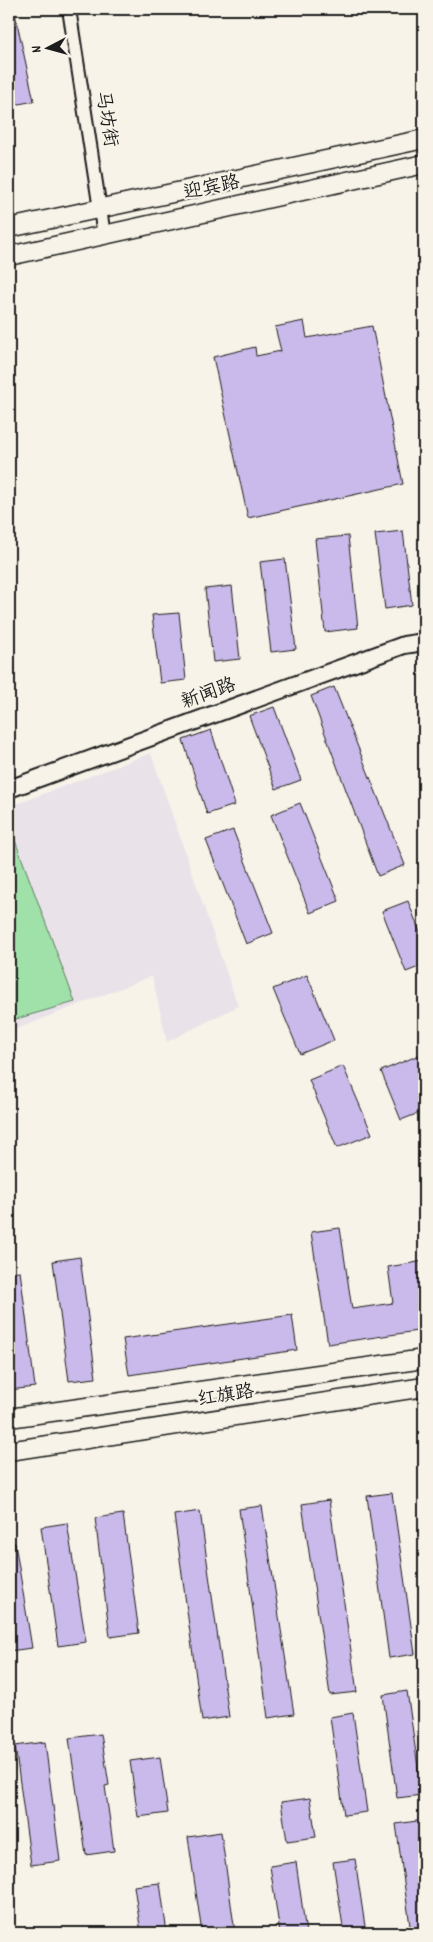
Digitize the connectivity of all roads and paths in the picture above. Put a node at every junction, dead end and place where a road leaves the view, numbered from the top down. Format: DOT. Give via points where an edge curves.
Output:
graph roads {
  1 [pos="69,9"];
  2 [pos="424,139"];
  3 [pos="424,164"];
  4 [pos="99,209"];
  5 [pos="9,228"];
  6 [pos="104,235"];
  7 [pos="9,256"];
  8 [pos="424,642"];
  9 [pos="9,789"];
  10 [pos="424,1359"];
  11 [pos="424,1387"];
  12 [pos="9,1418"];
  13 [pos="9,1451"];
  1 -- 4 [label="street, 马坊街"];
  2 -- 4 [label="main road, 迎宾路"];
  3 -- 6 [label="main road, 迎宾路"];
  4 -- 5 [label="main road, 迎宾路"];
  4 -- 6 [label="street, 马坊街"];
  6 -- 7 [label="main road, 迎宾路"];
  8 -- 9 [label="street, 新闻路" via="395,648"];
  10 -- 12 [label="main road"];
  11 -- 13 [label="main road, 红旗路"];
}
